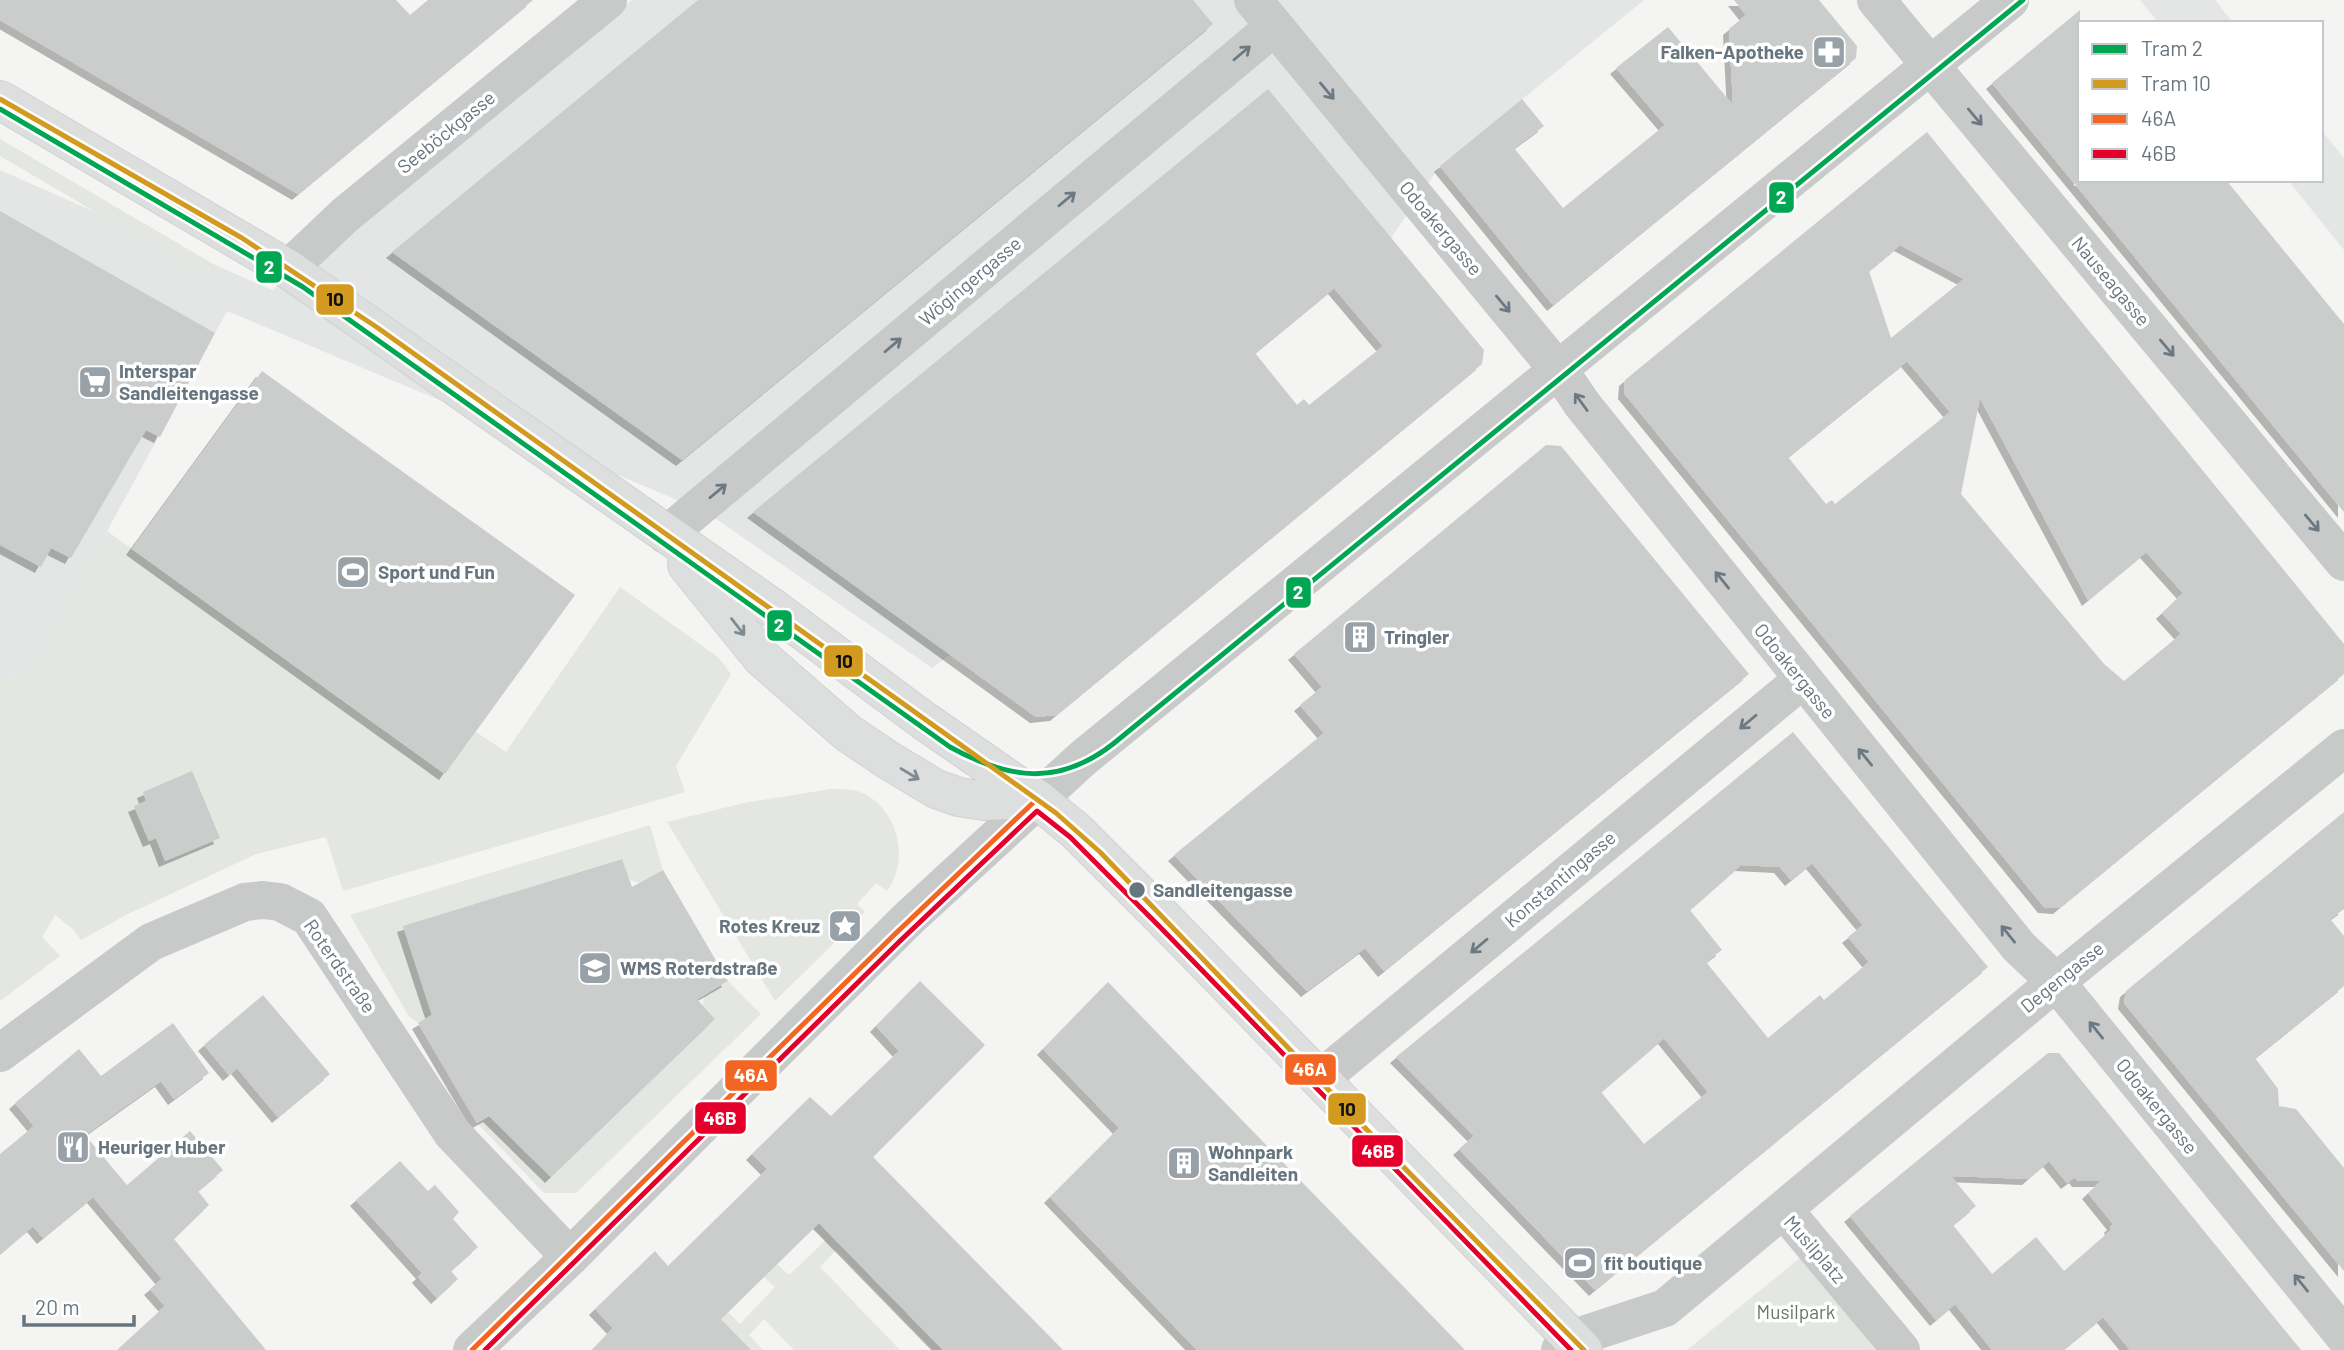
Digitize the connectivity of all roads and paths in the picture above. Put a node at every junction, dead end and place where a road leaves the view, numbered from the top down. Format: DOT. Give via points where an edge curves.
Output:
graph roads {
  1 [pos="608,0"];
  2 [pos="1876,0"];
  3 [pos="2010,0"];
  4 [pos="1263,13"];
  5 [pos="1931,64"];
  6 [pos="0,100"];
  7 [pos="288,269"];
  8 [pos="1558,370"];
  9 [pos="666,535"];
  10 [pos="2344,562"];
  11 [pos="1801,680"];
  12 [pos="2344,748"];
  13 [pos="1037,799"];
  14 [pos="2056,982"];
  15 [pos="0,1053"];
  16 [pos="1320,1079"];
  17 [pos="1784,1210"];
  18 [pos="570,1257"];
  19 [pos="2344,1336"];
  20 [pos="1571,1346"];
  21 [pos="472,1350"];
  22 [pos="1901,1350"];
  1 -- 7 [label="street, Seeböckgasse" via="345,215"];
  2 -- 5 [label="street, Nauseagasse"];
  3 -- 5 [label="street"];
  4 -- 8 [label="street, Odoakergasse, one-way"];
  9 -- 4 [label="street, Wögingergasse, one-way"];
  5 -- 8 [label="street"];
  5 -- 10 [label="street, Nauseagasse, one-way"];
  6 -- 7 [label="main road"];
  7 -- 9 [label="main road"];
  11 -- 8 [label="street, Odoakergasse, one-way"];
  8 -- 13 [label="street"];
  9 -- 13 [label="main road"];
  9 -- 13 [label="main road, one-way" via="762,658 848,733 936,789 984,801"];
  14 -- 11 [label="street, Odoakergasse, one-way" via="2019,947"];
  11 -- 16 [label="street, Konstantingasse, one-way"];
  12 -- 14 [label="street, Degengasse"];
  13 -- 16 [label="main road" via="1103,858"];
  13 -- 18 [label="street" via="834,991"];
  14 -- 17 [label="street, Degengasse"];
  19 -- 14 [label="street, Odoakergasse, one-way"];
  15 -- 18 [label="street, Roterdstraße" via="151,942 244,902 280,902 309,917 452,1133"];
  16 -- 20 [label="main road"];
  17 -- 20 [label="street, Musilplatz" via="1665,1308"];
  17 -- 22 [label="street, Musilplatz"];
  18 -- 21 [label="street"];
}
